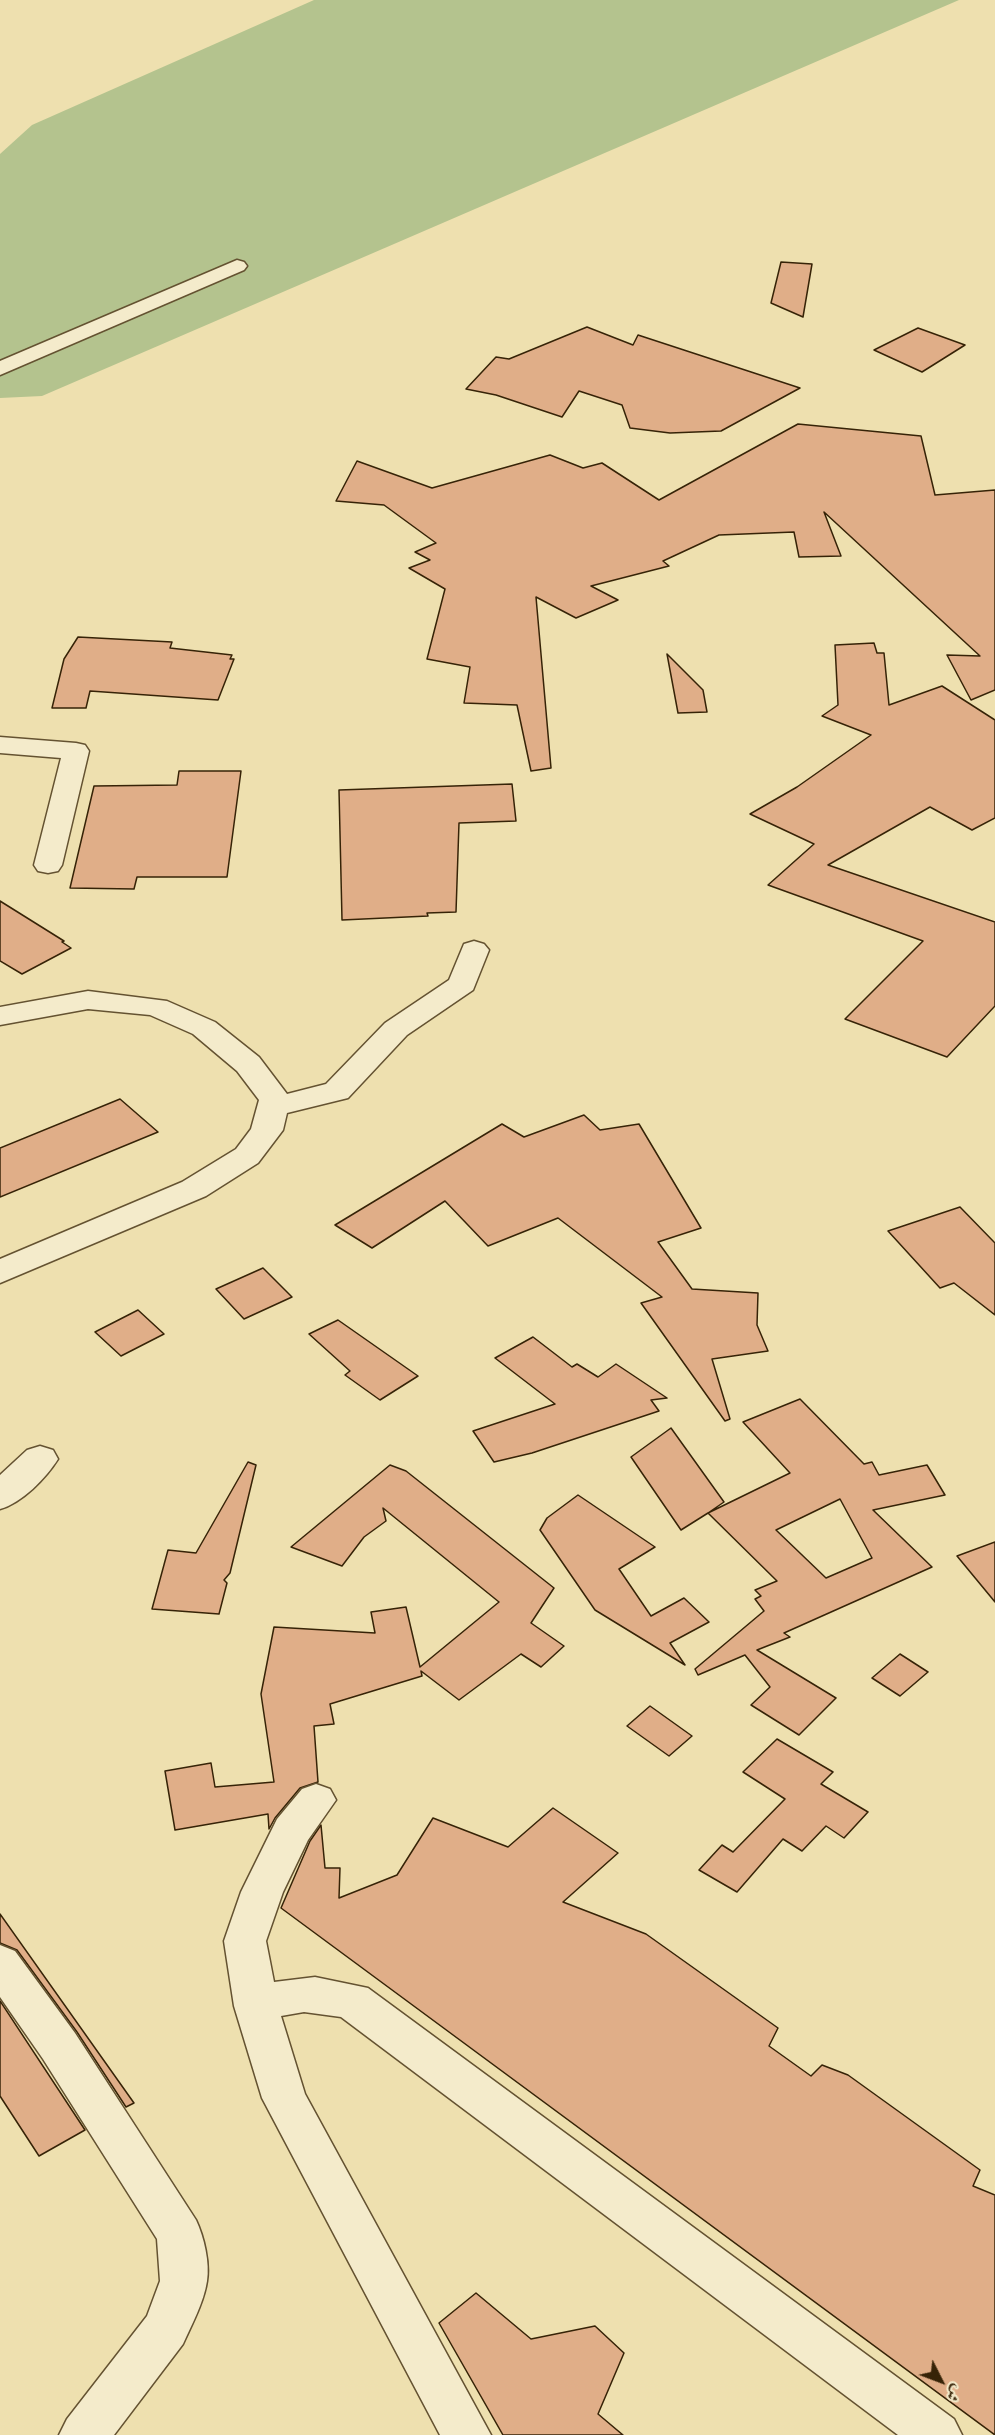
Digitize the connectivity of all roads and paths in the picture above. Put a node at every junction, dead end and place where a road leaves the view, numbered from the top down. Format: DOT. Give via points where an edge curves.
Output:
graph roads {
  1 [pos="237,266"];
  2 [pos="0,369"];
  3 [pos="0,745"];
  4 [pos="48,865"];
  5 [pos="474,950"];
  6 [pos="0,1016"];
  7 [pos="273,1107"];
  8 [pos="0,1272"];
  9 [pos="40,1459"];
  10 [pos="0,1496"];
  11 [pos="316,1800"];
  12 [pos="0,1963"];
  13 [pos="256,2006"];
  14 [pos="84,2435"];
  15 [pos="466,2435"];
  16 [pos="937,2435"];
  1 -- 2 [label="street"];
  3 -- 4 [label="street" via="76,751"];
  5 -- 7 [label="street" via="462,984 396,1029 337,1090"];
  6 -- 7 [label="street" via="88,1000 156,1007 204,1028 248,1064 275,1100"];
  7 -- 8 [label="street" via="267,1130 247,1156 194,1189"];
  9 -- 10 [label="street"];
  11 -- 13 [label="street" via="292,1830 244,1941"];
  12 -- 14 [label="street" via="59,2046 180,2235 184,2281 165,2329"];
  13 -- 15 [label="street" via="284,2098"];
  13 -- 16 [label="street" via="287,1995 354,2001"];
}
